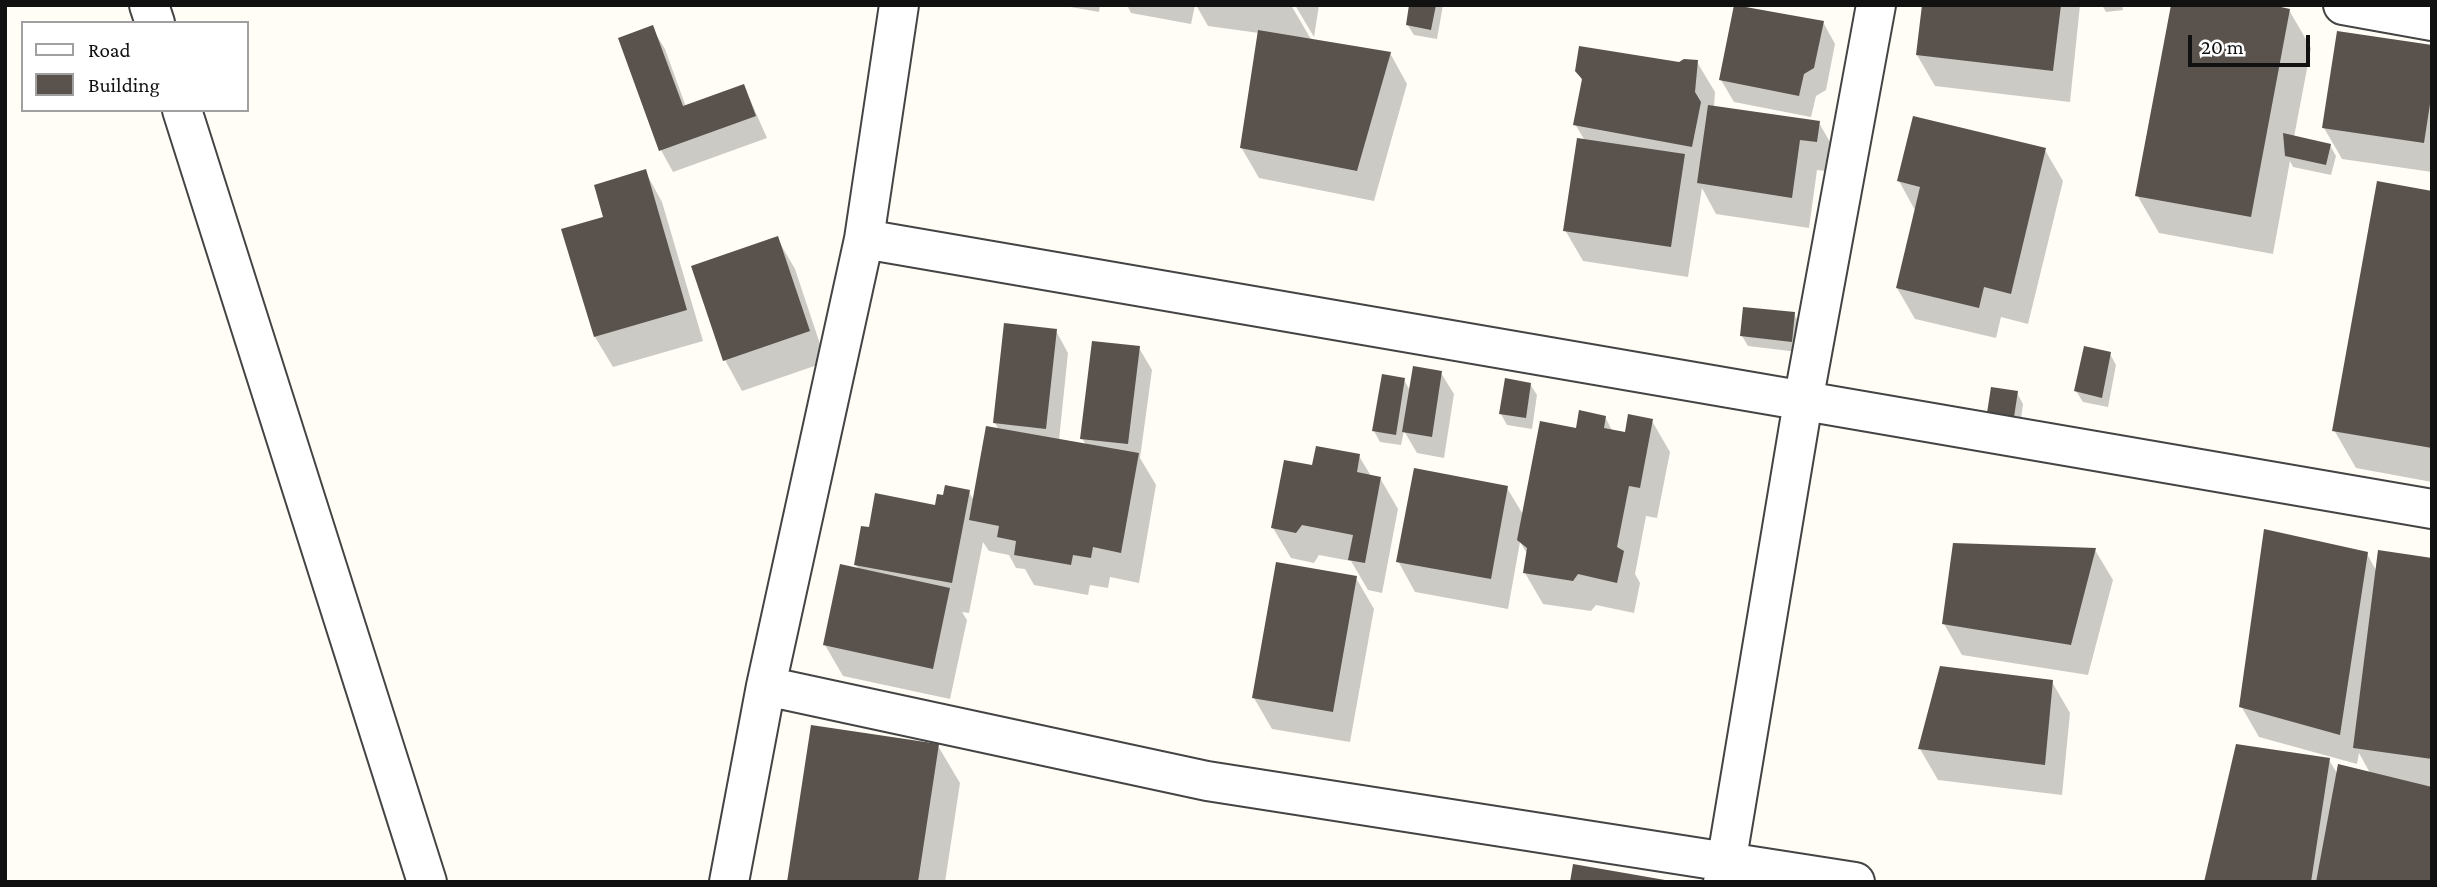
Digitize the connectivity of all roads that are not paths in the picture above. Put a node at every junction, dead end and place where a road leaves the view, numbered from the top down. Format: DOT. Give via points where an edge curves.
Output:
graph roads {
  1 [pos="899,5"];
  2 [pos="1876,5"];
  3 [pos="2343,5"];
  4 [pos="2432,21"];
  5 [pos="183,112"];
  6 [pos="864,239"];
  7 [pos="1803,402"];
  8 [pos="2432,509"];
  9 [pos="766,686"];
  10 [pos="1725,871"];
  11 [pos="427,882"];
  12 [pos="729,882"];
  13 [pos="1855,882"];
  1 -- 6 [label="street"];
  2 -- 7 [label="street"];
  3 -- 4 [label="street"];
  5 -- 11 [label="street"];
  6 -- 7 [label="street"];
  6 -- 9 [label="street"];
  7 -- 8 [label="street"];
  7 -- 10 [label="street"];
  9 -- 10 [label="street" via="1207,781"];
  9 -- 12 [label="street"];
  10 -- 13 [label="street"];
}
